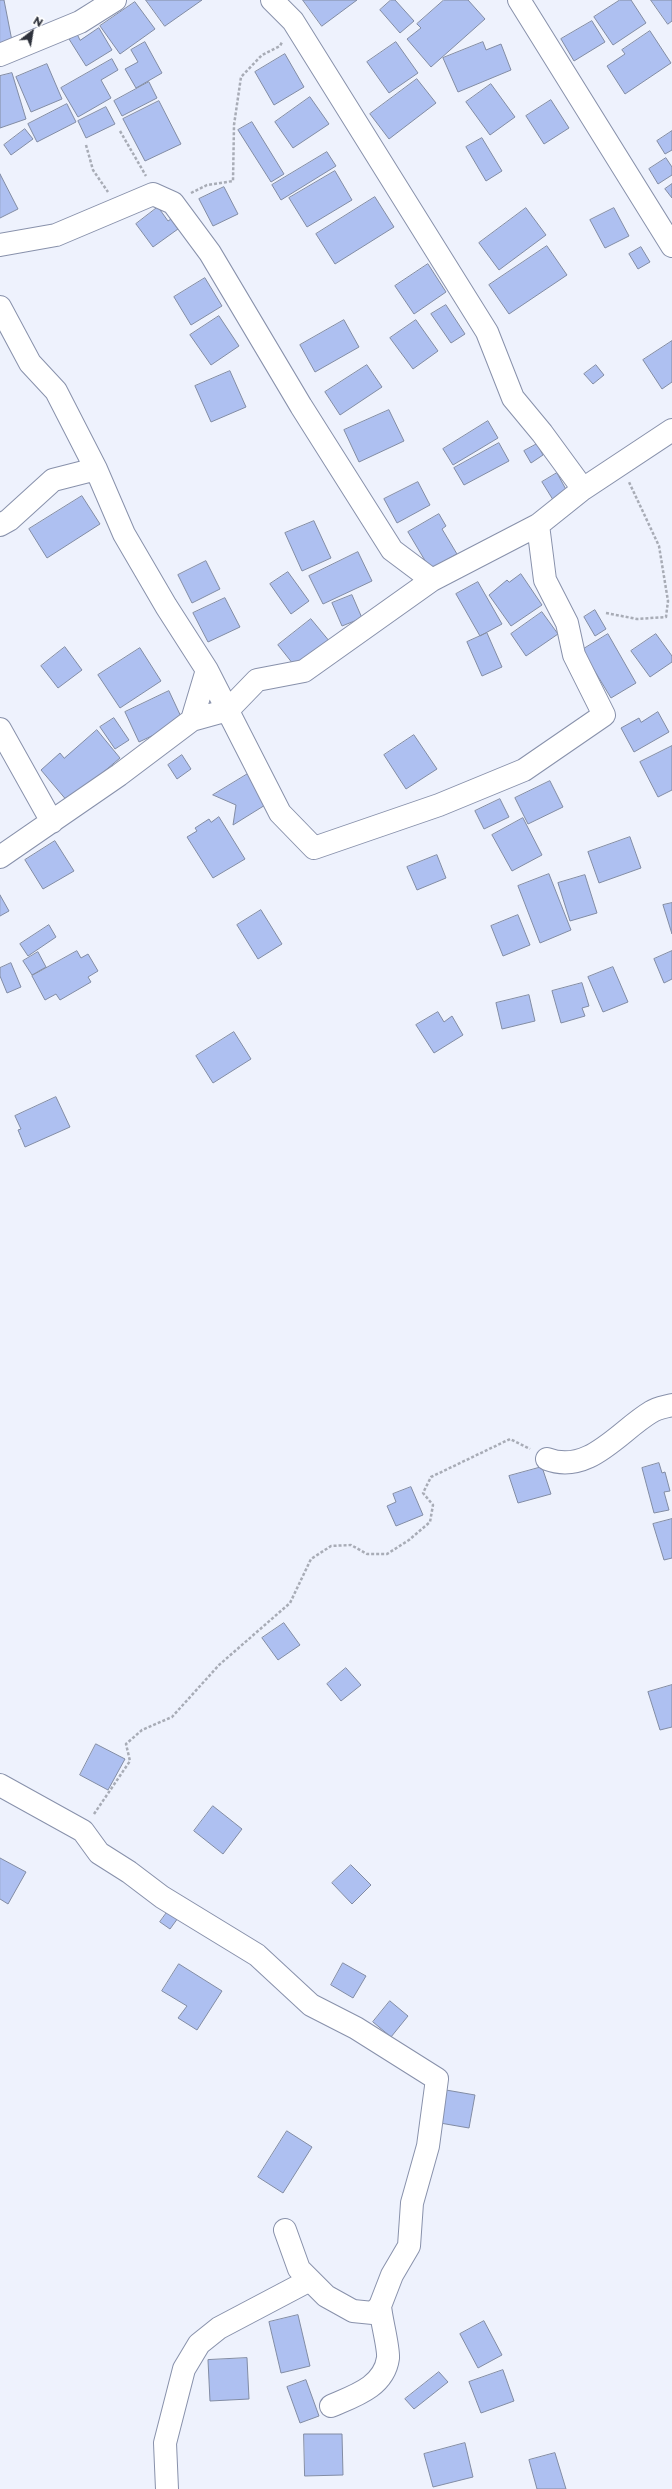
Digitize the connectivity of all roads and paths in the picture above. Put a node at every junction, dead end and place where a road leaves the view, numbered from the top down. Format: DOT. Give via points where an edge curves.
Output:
graph roads {
  1 [pos="115,0"];
  2 [pos="272,0"];
  3 [pos="519,0"];
  4 [pos="293,21"];
  5 [pos="0,55"];
  6 [pos="120,131"];
  7 [pos="86,145"];
  8 [pos="153,194"];
  9 [pos="172,203"];
  10 [pos="119,209"];
  11 [pos="0,245"];
  12 [pos="672,246"];
  13 [pos="0,307"];
  14 [pos="672,430"];
  15 [pos="621,465"];
  16 [pos="96,468"];
  17 [pos="583,489"];
  18 [pos="0,525"];
  19 [pos="538,525"];
  20 [pos="432,580"];
  21 [pos="606,613"];
  22 [pos="207,670"];
  23 [pos="228,710"];
  24 [pos="192,720"];
  25 [pos="0,730"];
  26 [pos="52,822"];
  27 [pos="0,857"];
  28 [pos="672,1405"];
  29 [pos="547,1459"];
  30 [pos="0,1785"];
  31 [pos="82,1831"];
  32 [pos="285,2230"];
  33 [pos="310,2280"];
  34 [pos="380,2306"];
  35 [pos="331,2406"];
  36 [pos="167,2489"];
  1 -- 5 [label="street" via="80,22"];
  2 -- 4 [label="street"];
  3 -- 12 [label="street"];
  4 -- 9 [label="path" via="280,46 262,55 241,77 234,125 233,181 207,185"];
  4 -- 17 [label="street" via="487,332 513,398"];
  6 -- 8 [label="path" via="146,175"];
  7 -- 10 [label="path" via="93,170"];
  8 -- 9 [label="street"];
  8 -- 10 [label="street"];
  9 -- 20 [label="street" via="210,253 301,406 392,550"];
  10 -- 11 [label="street" via="56,235"];
  13 -- 16 [label="street" via="30,363 56,391"];
  14 -- 15 [label="street"];
  15 -- 17 [label="street"];
  15 -- 21 [label="path" via="659,546 668,601 666,617 637,619"];
  16 -- 18 [label="street" via="53,480 9,520"];
  16 -- 22 [label="street" via="124,534"];
  17 -- 19 [label="street"];
  19 -- 20 [label="street"];
  19 -- 23 [label="street" via="545,580 568,623 574,655 604,715 524,770 439,805 314,848 280,813"];
  20 -- 23 [label="street" via="304,671 257,680"];
  22 -- 23 [label="street"];
  22 -- 24 [label="street"];
  23 -- 24 [label="street"];
  24 -- 26 [label="street"];
  25 -- 26 [label="street"];
  26 -- 27 [label="street"];
  28 -- 29 [label="street" via="653,1411 586,1460 571,1464"];
  29 -- 31 [label="path" via="510,1439 431,1477 423,1493 433,1505 430,1522 387,1554 367,1554 351,1545 331,1546 311,1559 290,1603 219,1666 172,1717 142,1730 126,1744 130,1761"];
  30 -- 31 [label="street"];
  31 -- 34 [label="street" via="98,1853 162,1897 257,1955 311,2005 356,2028 437,2079 428,2146 412,2204 409,2246 392,2275"];
  32 -- 33 [label="street" via="299,2269"];
  33 -- 34 [label="street" via="326,2296 353,2311 372,2313"];
  33 -- 36 [label="street" via="219,2328 199,2344 184,2369 165,2443"];
  34 -- 35 [label="street" via="388,2358 379,2380 356,2396"];
}
